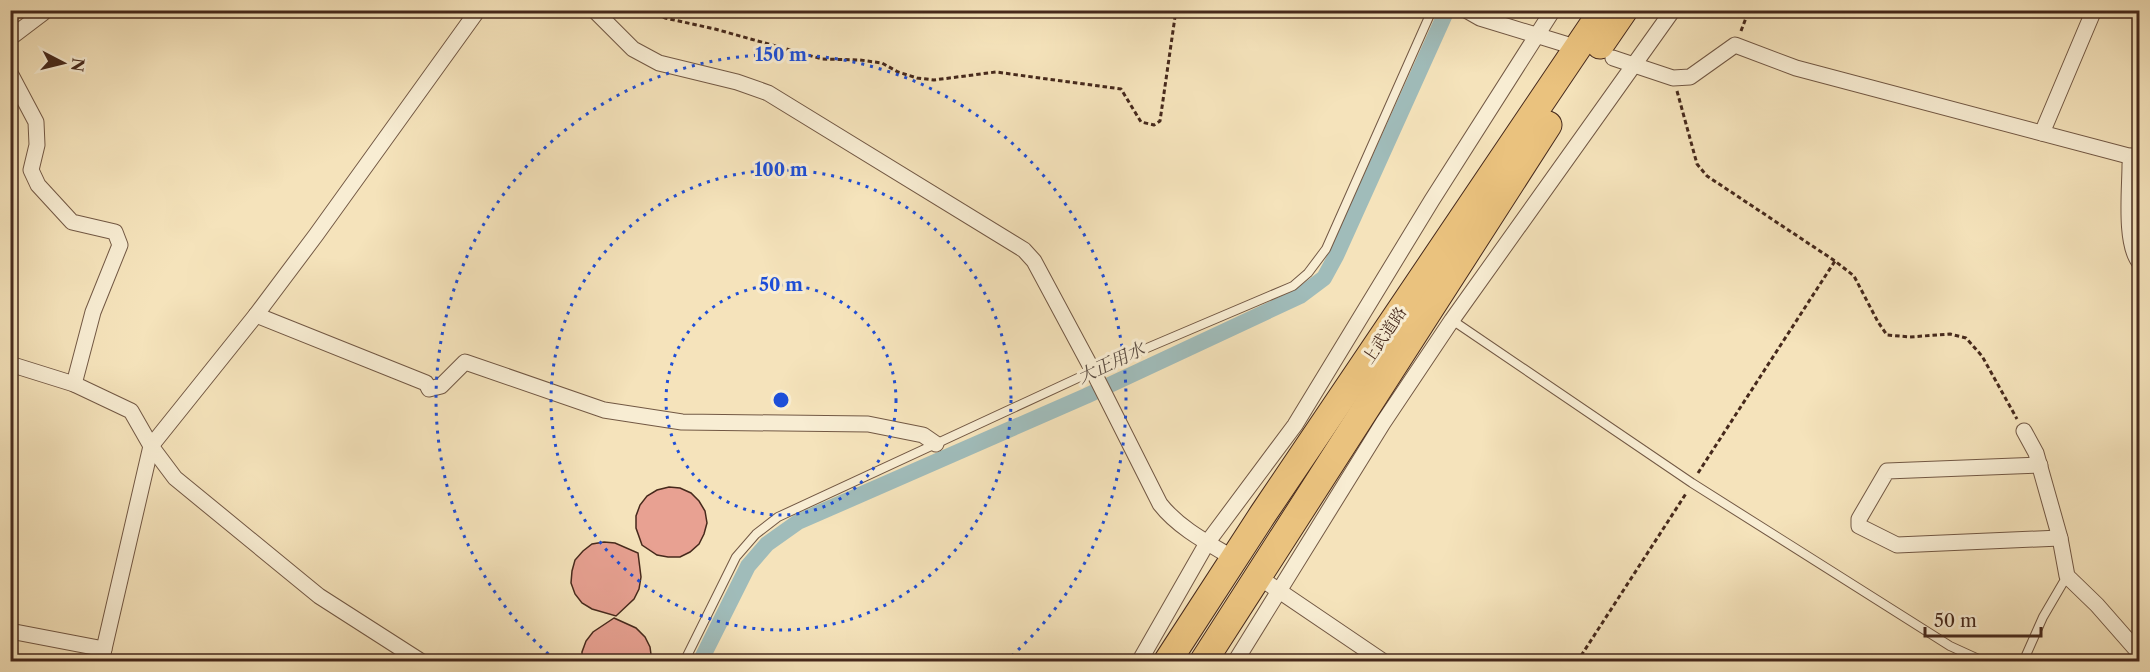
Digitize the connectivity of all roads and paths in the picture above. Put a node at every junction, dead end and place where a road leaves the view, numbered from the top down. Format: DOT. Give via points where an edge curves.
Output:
graph roads {
  1 [pos="44,10"];
  2 [pos="478,10"];
  3 [pos="594,10"];
  4 [pos="650,10"];
  5 [pos="1176,10"];
  6 [pos="1432,10"];
  7 [pos="1466,10"];
  8 [pos="1553,10"];
  9 [pos="1603,10"];
  10 [pos="1624,10"];
  11 [pos="1673,10"];
  12 [pos="1749,10"];
  13 [pos="2094,10"];
  14 [pos="1537,35"];
  15 [pos="10,38"];
  16 [pos="1565,44"];
  17 [pos="1735,45"];
  18 [pos="1613,58"];
  19 [pos="1634,64"];
  20 [pos="10,73"];
  21 [pos="1673,78"];
  22 [pos="2042,133"];
  23 [pos="2135,158"];
  24 [pos="1835,261"];
  25 [pos="2139,263"];
  26 [pos="256,315"];
  27 [pos="1452,320"];
  28 [pos="10,364"];
  29 [pos="1095,375"];
  30 [pos="74,384"];
  31 [pos="2024,431"];
  32 [pos="936,444"];
  33 [pos="151,446"];
  34 [pos="2040,465"];
  35 [pos="1692,483"];
  36 [pos="2060,538"];
  37 [pos="1207,543"];
  38 [pos="1228,555"];
  39 [pos="2067,576"];
  40 [pos="1272,587"];
  41 [pos="10,630"];
  42 [pos="2139,654"];
  43 [pos="102,655"];
  44 [pos="422,662"];
  45 [pos="684,662"];
  46 [pos="1139,662"];
  47 [pos="1167,662"];
  48 [pos="1203,662"];
  49 [pos="1235,662"];
  50 [pos="1384,662"];
  51 [pos="1577,662"];
  52 [pos="1984,662"];
  53 [pos="2023,662"];
  1 -- 15 [label="street"];
  2 -- 26 [label="street"];
  3 -- 29 [label="street" via="646,57 768,93 1024,250 1034,261"];
  4 -- 5 [label="path" via="665,18 822,59 882,63 917,78 934,80 996,72 1121,89 1141,122 1154,126 1160,122"];
  6 -- 29 [label="lane" via="1326,249 1308,273 1293,286"];
  7 -- 14 [label="street"];
  8 -- 14 [label="street"];
  9 -- 47 [label="highway, 上武道路"];
  10 -- 48 [label="highway, 上武道路"];
  11 -- 19 [label="street"];
  12 -- 17 [label="path"];
  13 -- 22 [label="street"];
  14 -- 16 [label="street"];
  14 -- 37 [label="street" via="1296,425"];
  17 -- 21 [label="street" via="1690,77"];
  17 -- 22 [label="street" via="1796,68"];
  18 -- 19 [label="street"];
  19 -- 21 [label="street"];
  19 -- 27 [label="street"];
  20 -- 30 [label="street" via="36,122 38,146 31,170 38,185 72,222 115,232 120,245 93,312"];
  21 -- 24 [label="path" via="1697,164 1707,176"];
  22 -- 23 [label="street"];
  23 -- 25 [label="street" via="2130,165 2131,239"];
  24 -- 31 [label="path" via="1854,276 1887,335 1950,334 1966,338 1982,356"];
  24 -- 35 [label="path"];
  26 -- 32 [label="street" via="426,383 429,389 441,386 465,362 604,410 682,422 868,424 923,435"];
  26 -- 33 [label="street"];
  27 -- 35 [label="lane"];
  27 -- 40 [label="street"];
  28 -- 30 [label="street"];
  29 -- 32 [label="lane"];
  29 -- 37 [label="street" via="1160,504 1169,516"];
  30 -- 33 [label="street" via="131,411"];
  31 -- 34 [label="street"];
  32 -- 45 [label="lane" via="778,517 756,534 736,557"];
  33 -- 43 [label="street"];
  33 -- 44 [label="street" via="175,478 319,596"];
  34 -- 36 [label="street"];
  34 -- 36 [label="street" via="1887,471 1859,519 1859,526 1897,546"];
  35 -- 51 [label="path"];
  35 -- 52 [label="lane" via="1950,646"];
  36 -- 39 [label="street"];
  37 -- 38 [label="street"];
  37 -- 46 [label="street"];
  39 -- 42 [label="street" via="2097,604"];
  39 -- 53 [label="lane"];
  40 -- 49 [label="street"];
  40 -- 50 [label="street"];
  41 -- 43 [label="street"];
}
